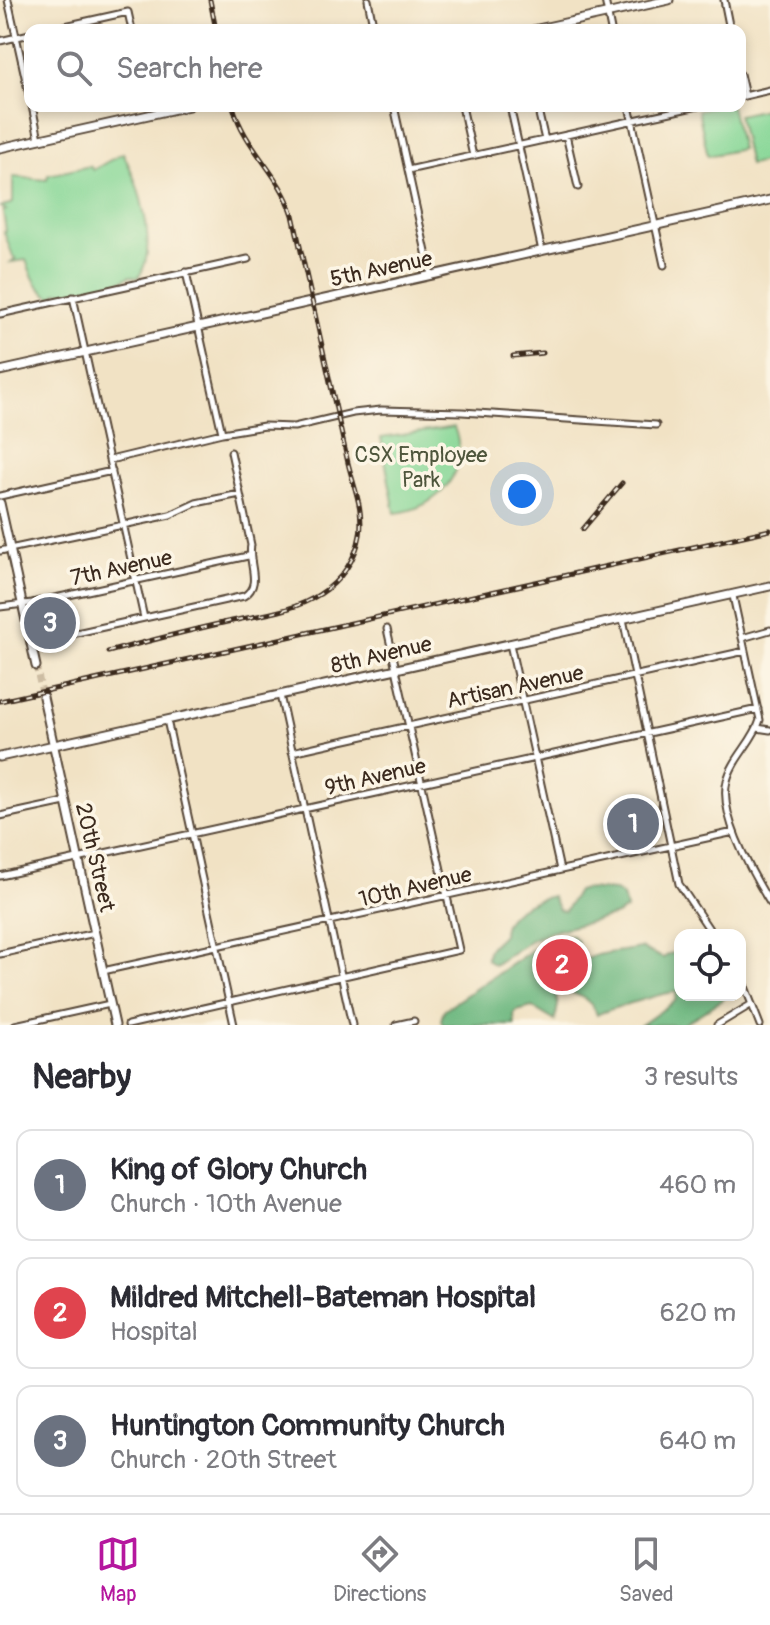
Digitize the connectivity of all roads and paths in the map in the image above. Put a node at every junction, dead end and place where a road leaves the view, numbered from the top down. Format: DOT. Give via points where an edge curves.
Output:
graph roads {
  1 [pos="8,0"];
  2 [pos="368,0"];
  3 [pos="605,0"];
  4 [pos="669,0"];
  5 [pos="724,0"];
  6 [pos="608,13"];
  7 [pos="74,24"];
  8 [pos="131,24"];
  9 [pos="373,24"];
  10 [pos="559,24"];
  11 [pos="610,24"];
  12 [pos="729,24"];
  13 [pos="24,35"];
  14 [pos="17,37"];
  15 [pos="0,41"];
  16 [pos="22,62"];
  17 [pos="24,71"];
  18 [pos="770,90"];
  19 [pos="746,95"];
  20 [pos="33,112"];
  21 [pos="142,112"];
  22 [pos="395,112"];
  23 [pos="463,112"];
  24 [pos="511,112"];
  25 [pos="538,112"];
  26 [pos="630,112"];
  27 [pos="670,112"];
  28 [pos="632,120"];
  29 [pos="566,135"];
  30 [pos="39,139"];
  31 [pos="545,140"];
  32 [pos="519,146"];
  33 [pos="0,148"];
  34 [pos="473,156"];
  35 [pos="408,170"];
  36 [pos="578,187"];
  37 [pos="770,200"];
  38 [pos="655,226"];
  39 [pos="542,251"];
  40 [pos="248,259"];
  41 [pos="664,265"];
  42 [pos="186,272"];
  43 [pos="431,275"];
  44 [pos="73,297"];
  45 [pos="0,314"];
  46 [pos="198,327"];
  47 [pos="85,352"];
  48 [pos="0,371"];
  49 [pos="656,425"];
  50 [pos="222,433"];
  51 [pos="231,452"];
  52 [pos="110,460"];
  53 [pos="112,471"];
  54 [pos="240,494"];
  55 [pos="0,496"];
  56 [pos="0,503"];
  57 [pos="124,525"];
  58 [pos="10,548"];
  59 [pos="0,551"];
  60 [pos="248,556"];
  61 [pos="136,580"];
  62 [pos="770,586"];
  63 [pos="733,596"];
  64 [pos="22,603"];
  65 [pos="0,607"];
  66 [pos="144,618"];
  67 [pos="623,619"];
  68 [pos="387,629"];
  69 [pos="770,630"];
  70 [pos="72,634"];
  71 [pos="742,638"];
  72 [pos="510,644"];
  73 [pos="745,651"];
  74 [pos="36,666"];
  75 [pos="396,670"];
  76 [pos="635,676"];
  77 [pos="280,695"];
  78 [pos="43,697"];
  79 [pos="522,701"];
  80 [pos="758,709"];
  81 [pos="167,720"];
  82 [pos="407,726"];
  83 [pos="757,728"];
  84 [pos="770,730"];
  85 [pos="647,733"];
  86 [pos="53,745"];
  87 [pos="292,752"];
  88 [pos="0,757"];
  89 [pos="535,757"];
  90 [pos="420,782"];
  91 [pos="65,802"];
  92 [pos="305,808"];
  93 [pos="0,816"];
  94 [pos="734,832"];
  95 [pos="191,833"];
  96 [pos="671,846"];
  97 [pos="78,858"];
  98 [pos="560,870"];
  99 [pos="0,876"];
  100 [pos="446,895"];
  101 [pos="770,903"];
  102 [pos="330,921"];
  103 [pos="709,929"];
  104 [pos="95,933"];
  105 [pos="216,946"];
  106 [pos="0,954"];
  107 [pos="103,971"];
  108 [pos="342,977"];
  109 [pos="746,989"];
  110 [pos="228,1003"];
  111 [pos="110,1004"];
  112 [pos="752,1004"];
  113 [pos="414,1021"];
  114 [pos="15,1025"];
  115 [pos="115,1025"];
  116 [pos="128,1025"];
  117 [pos="234,1025"];
  118 [pos="352,1025"];
  119 [pos="396,1025"];
  120 [pos="717,1025"];
  121 [pos="760,1025"];
  1 -- 14 [label="street"];
  2 -- 9 [label="street"];
  3 -- 6 [label="street"];
  4 -- 6 [label="main road"];
  5 -- 12 [label="street"];
  6 -- 10 [label="main road"];
  6 -- 11 [label="street"];
  7 -- 8 [label="street" via="128,12"];
  13 -- 14 [label="street"];
  14 -- 15 [label="street"];
  14 -- 16 [label="street"];
  16 -- 17 [label="street"];
  18 -- 19 [label="street"];
  20 -- 30 [label="street"];
  21 -- 30 [label="main road"];
  22 -- 35 [label="street"];
  23 -- 34 [label="street"];
  24 -- 32 [label="street"];
  25 -- 31 [label="street"];
  26 -- 28 [label="street"];
  27 -- 28 [label="street"];
  28 -- 29 [label="street"];
  28 -- 38 [label="street"];
  29 -- 31 [label="street"];
  29 -- 36 [label="street"];
  30 -- 33 [label="main road"];
  31 -- 32 [label="street"];
  32 -- 34 [label="street"];
  32 -- 39 [label="street"];
  34 -- 35 [label="street"];
  35 -- 43 [label="street"];
  37 -- 38 [label="main road, 5th Avenue"];
  38 -- 39 [label="main road, 5th Avenue"];
  38 -- 41 [label="street"];
  39 -- 43 [label="main road, 5th Avenue"];
  40 -- 42 [label="street"];
  42 -- 44 [label="street"];
  42 -- 46 [label="street"];
  43 -- 46 [label="main road, 5th Avenue"];
  44 -- 45 [label="street"];
  44 -- 47 [label="street"];
  46 -- 47 [label="main road, 5th Avenue"];
  46 -- 50 [label="street"];
  47 -- 48 [label="main road, 5th Avenue"];
  47 -- 52 [label="street"];
  49 -- 50 [label="street" via="381,410 294,427"];
  50 -- 52 [label="street"];
  51 -- 54 [label="street"];
  52 -- 53 [label="street"];
  53 -- 55 [label="street"];
  53 -- 57 [label="street"];
  54 -- 57 [label="street"];
  54 -- 60 [label="street" via="251,545"];
  56 -- 58 [label="main road"];
  57 -- 58 [label="street"];
  57 -- 61 [label="street"];
  58 -- 59 [label="street"];
  58 -- 64 [label="main road"];
  60 -- 61 [label="street, 7th Avenue"];
  60 -- 66 [label="street" via="255,581 244,596"];
  61 -- 64 [label="street, 7th Avenue"];
  61 -- 66 [label="street"];
  62 -- 63 [label="main road, 8th Avenue"];
  63 -- 67 [label="main road, 8th Avenue"];
  63 -- 71 [label="street"];
  64 -- 65 [label="street, 7th Avenue"];
  64 -- 74 [label="main road"];
  66 -- 70 [label="street"];
  67 -- 72 [label="main road, 8th Avenue"];
  67 -- 76 [label="street"];
  68 -- 75 [label="street"];
  69 -- 71 [label="street"];
  71 -- 73 [label="street"];
  72 -- 75 [label="main road, 8th Avenue"];
  72 -- 79 [label="street"];
  73 -- 76 [label="street, Artisan Avenue"];
  73 -- 80 [label="street"];
  75 -- 77 [label="main road, 8th Avenue"];
  75 -- 82 [label="street"];
  76 -- 79 [label="street, Artisan Avenue"];
  76 -- 85 [label="street"];
  77 -- 81 [label="main road, 8th Avenue"];
  77 -- 87 [label="street"];
  78 -- 86 [label="main road, 20th Street"];
  79 -- 82 [label="street, Artisan Avenue"];
  79 -- 89 [label="street"];
  80 -- 83 [label="street"];
  80 -- 85 [label="street, 9th Avenue"];
  81 -- 86 [label="main road, 8th Avenue"];
  81 -- 95 [label="street"];
  82 -- 87 [label="street, Artisan Avenue"];
  82 -- 90 [label="street"];
  83 -- 84 [label="street"];
  83 -- 94 [label="street" via="727,778"];
  85 -- 89 [label="street, 9th Avenue"];
  85 -- 96 [label="street"];
  86 -- 88 [label="main road, 8th Avenue"];
  86 -- 91 [label="main road, 20th Street"];
  87 -- 92 [label="street"];
  89 -- 90 [label="street, 9th Avenue"];
  89 -- 98 [label="street"];
  90 -- 92 [label="street, 9th Avenue"];
  90 -- 100 [label="street"];
  91 -- 93 [label="street"];
  91 -- 97 [label="main road, 20th Street"];
  92 -- 95 [label="street, 9th Avenue"];
  92 -- 102 [label="street"];
  94 -- 96 [label="street, 10th Avenue"];
  94 -- 101 [label="street"];
  95 -- 97 [label="street, 9th Avenue"];
  95 -- 105 [label="street"];
  96 -- 98 [label="street, 10th Avenue"];
  96 -- 103 [label="street" via="682,891"];
  97 -- 99 [label="street, 9th Avenue"];
  97 -- 104 [label="main road, 20th Street"];
  98 -- 100 [label="street, 10th Avenue"];
  100 -- 102 [label="street, 10th Avenue"];
  100 -- 108 [label="street" via="459,950"];
  102 -- 105 [label="street, 10th Avenue"];
  102 -- 108 [label="street"];
  104 -- 106 [label="street"];
  104 -- 107 [label="main road, 20th Street"];
  105 -- 107 [label="street, 10th Avenue"];
  105 -- 110 [label="street"];
  107 -- 111 [label="main road, 20th Street"];
  108 -- 110 [label="street"];
  108 -- 118 [label="street"];
  109 -- 112 [label="street"];
  110 -- 116 [label="street"];
  110 -- 117 [label="street"];
  111 -- 114 [label="street"];
  111 -- 115 [label="main road, 20th Street"];
  112 -- 120 [label="street"];
  112 -- 121 [label="street"];
  113 -- 119 [label="street"];
}
